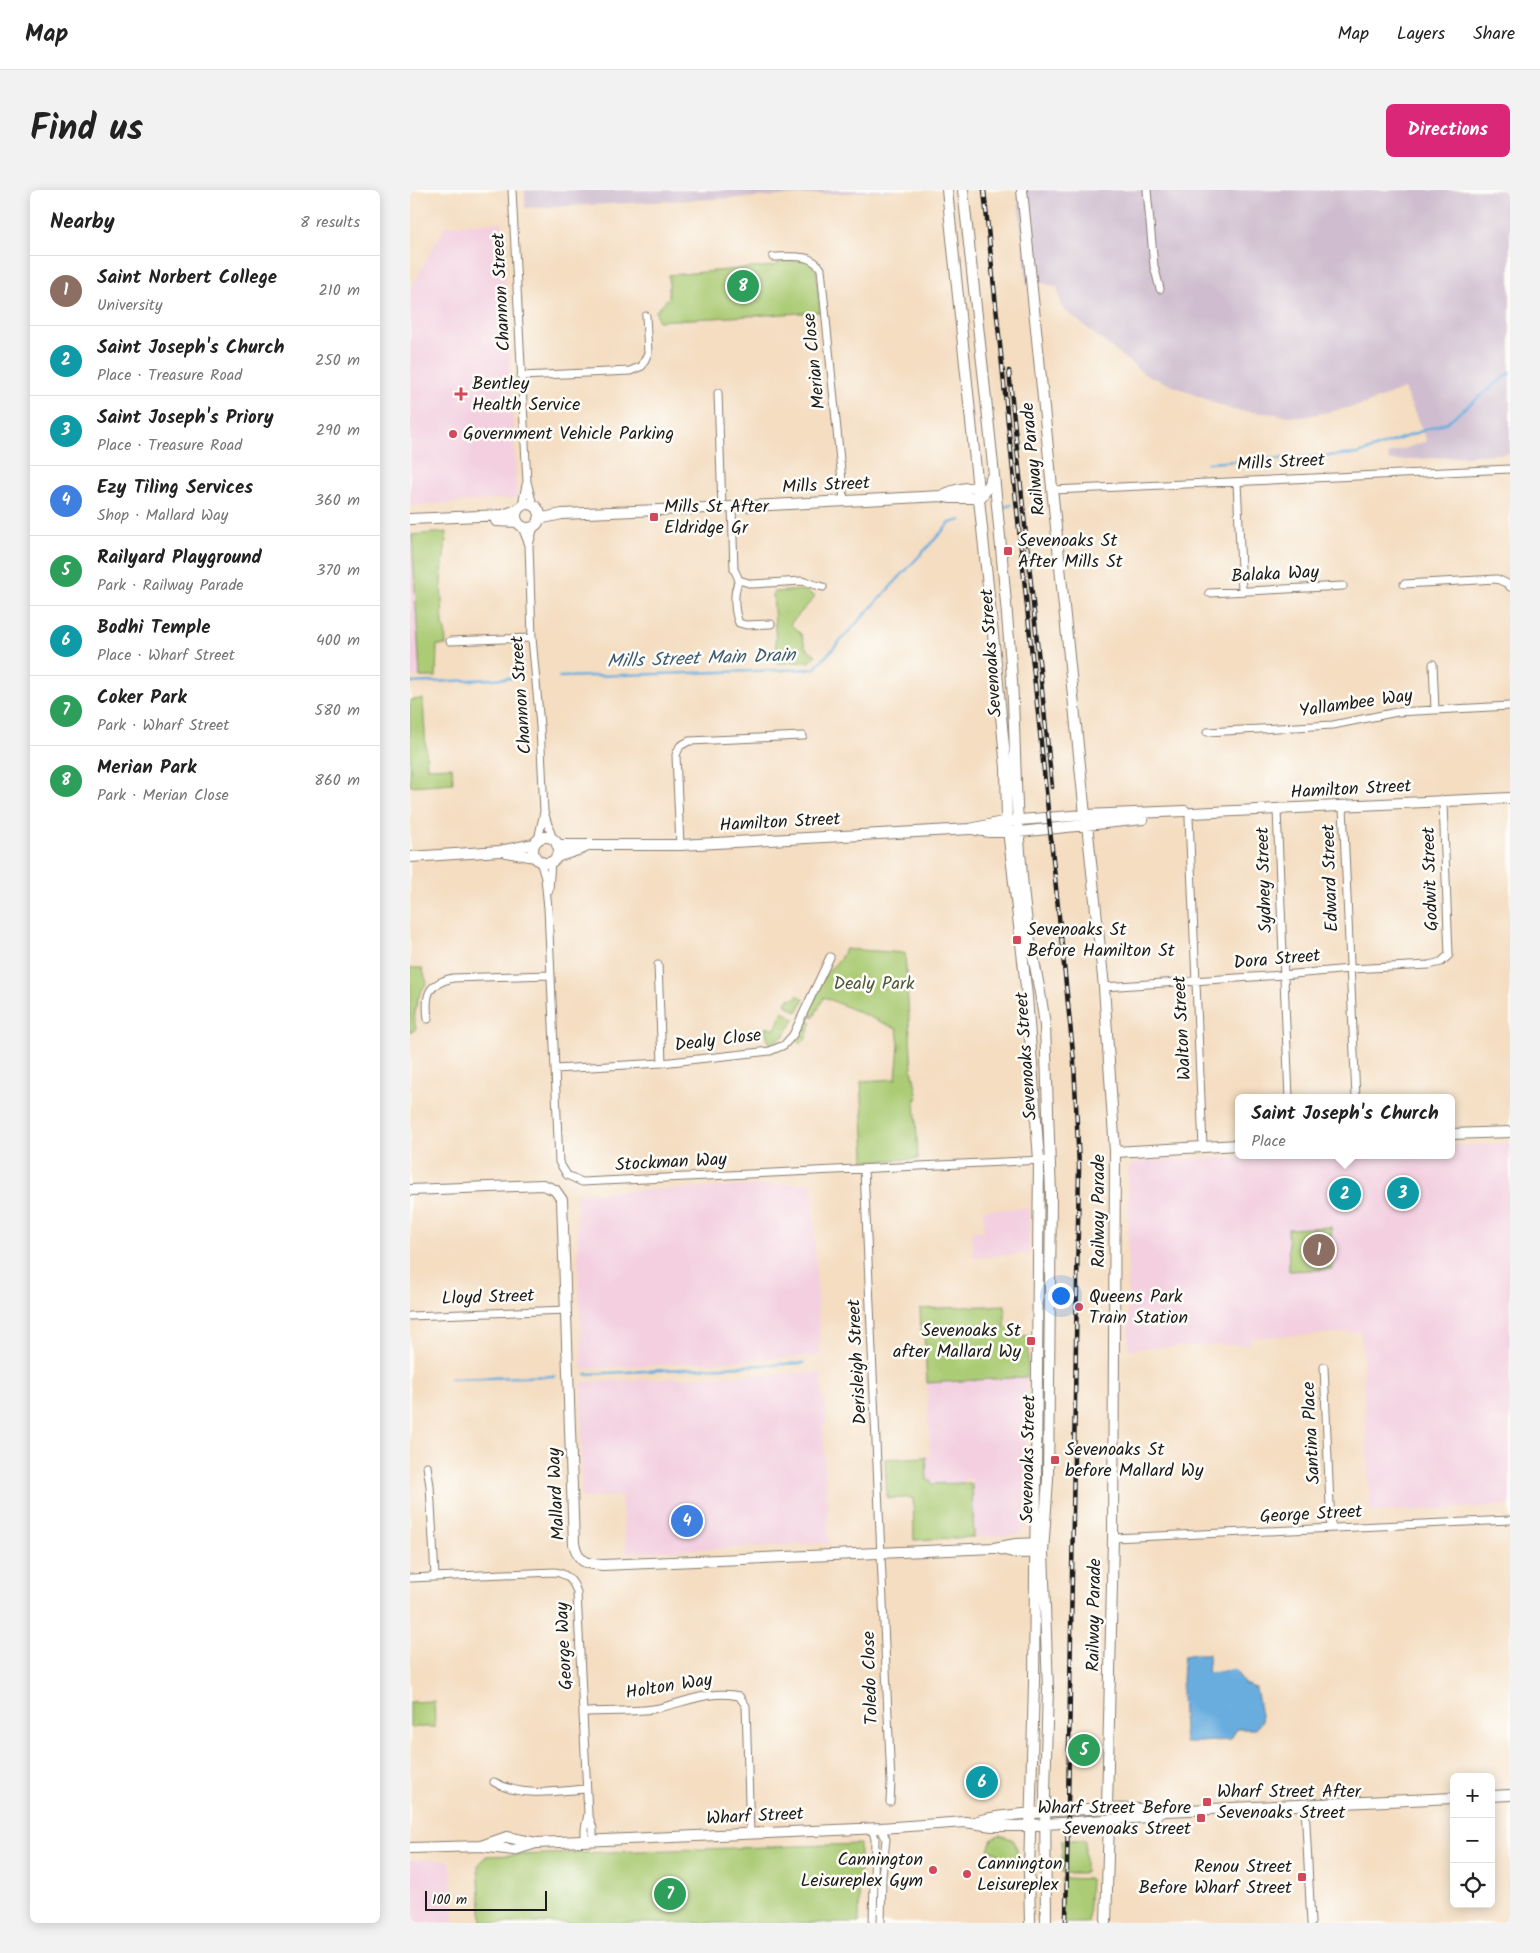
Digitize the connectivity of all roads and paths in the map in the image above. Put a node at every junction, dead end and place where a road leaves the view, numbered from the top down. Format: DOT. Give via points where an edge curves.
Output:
graph roads {
  1 [pos="512,190"];
  2 [pos="947,190"];
  3 [pos="963,190"];
  4 [pos="1022,190"];
  5 [pos="1147,190"];
  6 [pos="773,257"];
  7 [pos="1160,289"];
  8 [pos="646,316"];
  9 [pos="521,376"];
  10 [pos="718,393"];
  11 [pos="1510,468"];
  12 [pos="994,473"];
  13 [pos="1237,482"];
  14 [pos="1053,490"];
  15 [pos="981,493"];
  16 [pos="844,501"];
  17 [pos="997,507"];
  18 [pos="727,508"];
  19 [pos="530,513"];
  20 [pos="410,520"];
  21 [pos="519,523"];
  22 [pos="410,525"];
  23 [pos="529,545"];
  24 [pos="739,580"];
  25 [pos="1404,584"];
  26 [pos="1343,586"];
  27 [pos="823,587"];
  28 [pos="1510,587"];
  29 [pos="1242,591"];
  30 [pos="1209,593"];
  31 [pos="771,624"];
  32 [pos="532,638"];
  33 [pos="450,641"];
  34 [pos="1433,664"];
  35 [pos="1510,706"];
  36 [pos="1435,709"];
  37 [pos="1207,732"];
  38 [pos="803,736"];
  39 [pos="1510,798"];
  40 [pos="1443,803"];
  41 [pos="1343,807"];
  42 [pos="1277,810"];
  43 [pos="544,812"];
  44 [pos="1188,814"];
  45 [pos="1086,820"];
  46 [pos="1013,826"];
  47 [pos="536,842"];
  48 [pos="555,842"];
  49 [pos="680,845"];
  50 [pos="592,846"];
  51 [pos="500,851"];
  52 [pos="410,857"];
  53 [pos="537,859"];
  54 [pos="554,859"];
  55 [pos="548,908"];
  56 [pos="1449,955"];
  57 [pos="830,957"];
  58 [pos="658,965"];
  59 [pos="1350,969"];
  60 [pos="550,975"];
  61 [pos="1283,976"];
  62 [pos="1196,982"];
  63 [pos="1104,987"];
  64 [pos="428,1019"];
  65 [pos="662,1063"];
  66 [pos="556,1069"];
  67 [pos="1290,1094"];
  68 [pos="1356,1094"];
  69 [pos="1510,1132"];
  70 [pos="1455,1134"];
  71 [pos="1235,1145"];
  72 [pos="1203,1147"];
  73 [pos="1115,1152"];
  74 [pos="1044,1160"];
  75 [pos="864,1169"];
  76 [pos="410,1190"];
  77 [pos="566,1310"];
  78 [pos="410,1316"];
  79 [pos="1324,1367"];
  80 [pos="427,1466"];
  81 [pos="1510,1520"];
  82 [pos="1331,1528"];
  83 [pos="1113,1538"];
  84 [pos="1039,1548"];
  85 [pos="881,1553"];
  86 [pos="435,1577"];
  87 [pos="410,1578"];
  88 [pos="584,1712"];
  89 [pos="494,1782"];
  90 [pos="586,1789"];
  91 [pos="1510,1795"];
  92 [pos="1495,1796"];
  93 [pos="1450,1798"];
  94 [pos="890,1802"];
  95 [pos="1305,1806"];
  96 [pos="1107,1809"];
  97 [pos="1165,1811"];
  98 [pos="1046,1812"];
  99 [pos="1030,1813"];
  100 [pos="1109,1820"];
  101 [pos="975,1822"];
  102 [pos="1046,1823"];
  103 [pos="1030,1825"];
  104 [pos="877,1828"];
  105 [pos="750,1834"];
  106 [pos="589,1840"];
  107 [pos="410,1848"];
  108 [pos="873,1923"];
  109 [pos="881,1923"];
  110 [pos="1030,1923"];
  111 [pos="1046,1923"];
  112 [pos="1106,1923"];
  113 [pos="1310,1923"];
  1 -- 9 [label="street, Channon Street"];
  2 -- 15 [label="street, Sevenoaks Street"];
  3 -- 12 [label="street, Sevenoaks Street"];
  4 -- 14 [label="street, Railway Parade"];
  5 -- 7 [label="street" via="1154,266"];
  6 -- 16 [label="street, Merian Close" via="808,257 821,269"];
  8 -- 9 [label="street" via="648,354 642,366 630,371"];
  9 -- 19 [label="street, Channon Street"];
  10 -- 18 [label="street"];
  11 -- 13 [label="street, Mills Street"];
  12 -- 15 [label="street"];
  12 -- 17 [label="street, Sevenoaks Street"];
  13 -- 14 [label="street, Mills Street"];
  13 -- 29 [label="street"];
  14 -- 45 [label="street, Railway Parade"];
  15 -- 16 [label="street, Mills Street" via="951,498"];
  15 -- 17 [label="street"];
  15 -- 46 [label="street, Sevenoaks Street"];
  16 -- 18 [label="street, Mills Street"];
  17 -- 46 [label="street, Sevenoaks Street" via="1014,709"];
  18 -- 19 [label="street, Mills Street"];
  18 -- 24 [label="street" via="734,569"];
  19 -- 20 [label="street, Mills Street"];
  19 -- 21 [label="street"];
  19 -- 21 [label="street" via="527,528"];
  19 -- 23 [label="street, Channon Street"];
  21 -- 22 [label="street" via="511,520"];
  21 -- 23 [label="street, Channon Street"];
  23 -- 32 [label="street, Channon Street"];
  24 -- 27 [label="street" via="752,584 802,581"];
  24 -- 31 [label="street" via="736,597 739,623"];
  25 -- 28 [label="street" via="1497,579"];
  26 -- 29 [label="street, Balaka Way"];
  29 -- 30 [label="street, Balaka Way"];
  32 -- 33 [label="street"];
  32 -- 43 [label="street, Channon Street"];
  34 -- 36 [label="street"];
  35 -- 36 [label="street, Yallambee Way"];
  36 -- 37 [label="street, Yallambee Way" via="1397,712 1333,725"];
  38 -- 49 [label="street" via="688,741 680,746 676,755"];
  39 -- 40 [label="street, Hamilton Street"];
  40 -- 41 [label="street, Hamilton Street"];
  40 -- 56 [label="street, Godwit Street"];
  41 -- 42 [label="street, Hamilton Street"];
  41 -- 59 [label="street, Edward Street"];
  42 -- 44 [label="street, Hamilton Street"];
  42 -- 61 [label="street, Sydney Street"];
  43 -- 47 [label="street, Channon Street"];
  43 -- 48 [label="street, Channon Street"];
  44 -- 45 [label="street, Hamilton Street"];
  44 -- 62 [label="street, Walton Street"];
  45 -- 46 [label="street, Hamilton Street"];
  45 -- 63 [label="street, Railway Parade"];
  46 -- 49 [label="street, Hamilton Street"];
  46 -- 74 [label="street, Sevenoaks Street"];
  46 -- 74 [label="street, Sevenoaks Street" via="1044,1019"];
  47 -- 48 [label="street" via="546,838"];
  47 -- 51 [label="street"];
  47 -- 53 [label="street" via="533,850"];
  48 -- 50 [label="street, Hamilton Street"];
  48 -- 54 [label="street"];
  49 -- 50 [label="street, Hamilton Street"];
  50 -- 54 [label="street, Hamilton Street"];
  51 -- 52 [label="street"];
  51 -- 53 [label="street"];
  53 -- 54 [label="street"];
  53 -- 55 [label="street, Stockman Way" via="545,878"];
  54 -- 55 [label="street, Stockman Way"];
  55 -- 60 [label="street, Stockman Way"];
  56 -- 59 [label="street, Dora Street" via="1441,962 1429,965"];
  57 -- 65 [label="street, Dealy Close" via="794,1034 784,1044 770,1051"];
  58 -- 65 [label="street"];
  59 -- 61 [label="street, Dora Street"];
  59 -- 68 [label="street, Edward Street"];
  60 -- 64 [label="street" via="441,981 427,995"];
  60 -- 66 [label="street, Stockman Way"];
  61 -- 62 [label="street, Dora Street"];
  61 -- 67 [label="street, Sydney Street"];
  62 -- 63 [label="street, Dora Street"];
  62 -- 72 [label="street, Walton Street"];
  63 -- 73 [label="street, Railway Parade"];
  65 -- 66 [label="street, Dealy Close"];
  66 -- 75 [label="street, Stockman Way" via="559,1162 567,1176 582,1182"];
  69 -- 70 [label="street"];
  71 -- 72 [label="street"];
  72 -- 73 [label="street"];
  73 -- 83 [label="street, Railway Parade"];
  74 -- 75 [label="street, Stockman Way"];
  74 -- 84 [label="street, Sevenoaks Street" via="1050,1211 1048,1479"];
  75 -- 85 [label="street, Derisleigh Street"];
  76 -- 77 [label="street, Mallard Way" via="543,1185 555,1190 562,1200"];
  77 -- 78 [label="street, Lloyd Street"];
  77 -- 85 [label="street, Mallard Way" via="574,1544 583,1562 603,1565"];
  79 -- 82 [label="street, Santina Place"];
  80 -- 86 [label="street"];
  81 -- 82 [label="street, George Street"];
  82 -- 83 [label="street, George Street"];
  83 -- 96 [label="street, Railway Parade"];
  84 -- 85 [label="street, Mallard Way" via="1017,1553 994,1548"];
  84 -- 98 [label="street, Sevenoaks Street" via="1048,1689"];
  84 -- 99 [label="street, Sevenoaks Street"];
  85 -- 94 [label="street, Toledo Close"];
  86 -- 87 [label="street, George Way"];
  86 -- 88 [label="street, George Way" via="554,1572 571,1580 577,1593"];
  88 -- 90 [label="street, George Way"];
  88 -- 105 [label="street, Holton Way" via="652,1709 699,1696 728,1693 739,1696 746,1706"];
  89 -- 90 [label="street" via="508,1789 526,1792"];
  90 -- 106 [label="street, George Way" via="588,1814 584,1829"];
  91 -- 92 [label="street"];
  93 -- 95 [label="street, Wharf Street"];
  95 -- 97 [label="street, Wharf Street"];
  95 -- 113 [label="street"];
  96 -- 97 [label="street, Wharf Street"];
  96 -- 98 [label="street, Wharf Street"];
  97 -- 100 [label="street, Wharf Street" via="1148,1817"];
  98 -- 99 [label="street, Wharf Street"];
  98 -- 102 [label="street, Sevenoaks Street"];
  99 -- 101 [label="street, Wharf Street" via="990,1816"];
  99 -- 103 [label="street, Sevenoaks Street"];
  100 -- 102 [label="street, Wharf Street"];
  100 -- 112 [label="street"];
  101 -- 103 [label="street, Wharf Street" via="992,1826"];
  101 -- 104 [label="street, Wharf Street"];
  102 -- 103 [label="street, Wharf Street"];
  102 -- 111 [label="street, Sevenoaks Street"];
  103 -- 110 [label="street, Sevenoaks Street"];
  104 -- 105 [label="street, Wharf Street"];
  104 -- 108 [label="street"];
  104 -- 109 [label="street" via="886,1838"];
  105 -- 106 [label="street, Wharf Street"];
  106 -- 107 [label="street, Wharf Street" via="536,1843 507,1837 481,1846"];
}
